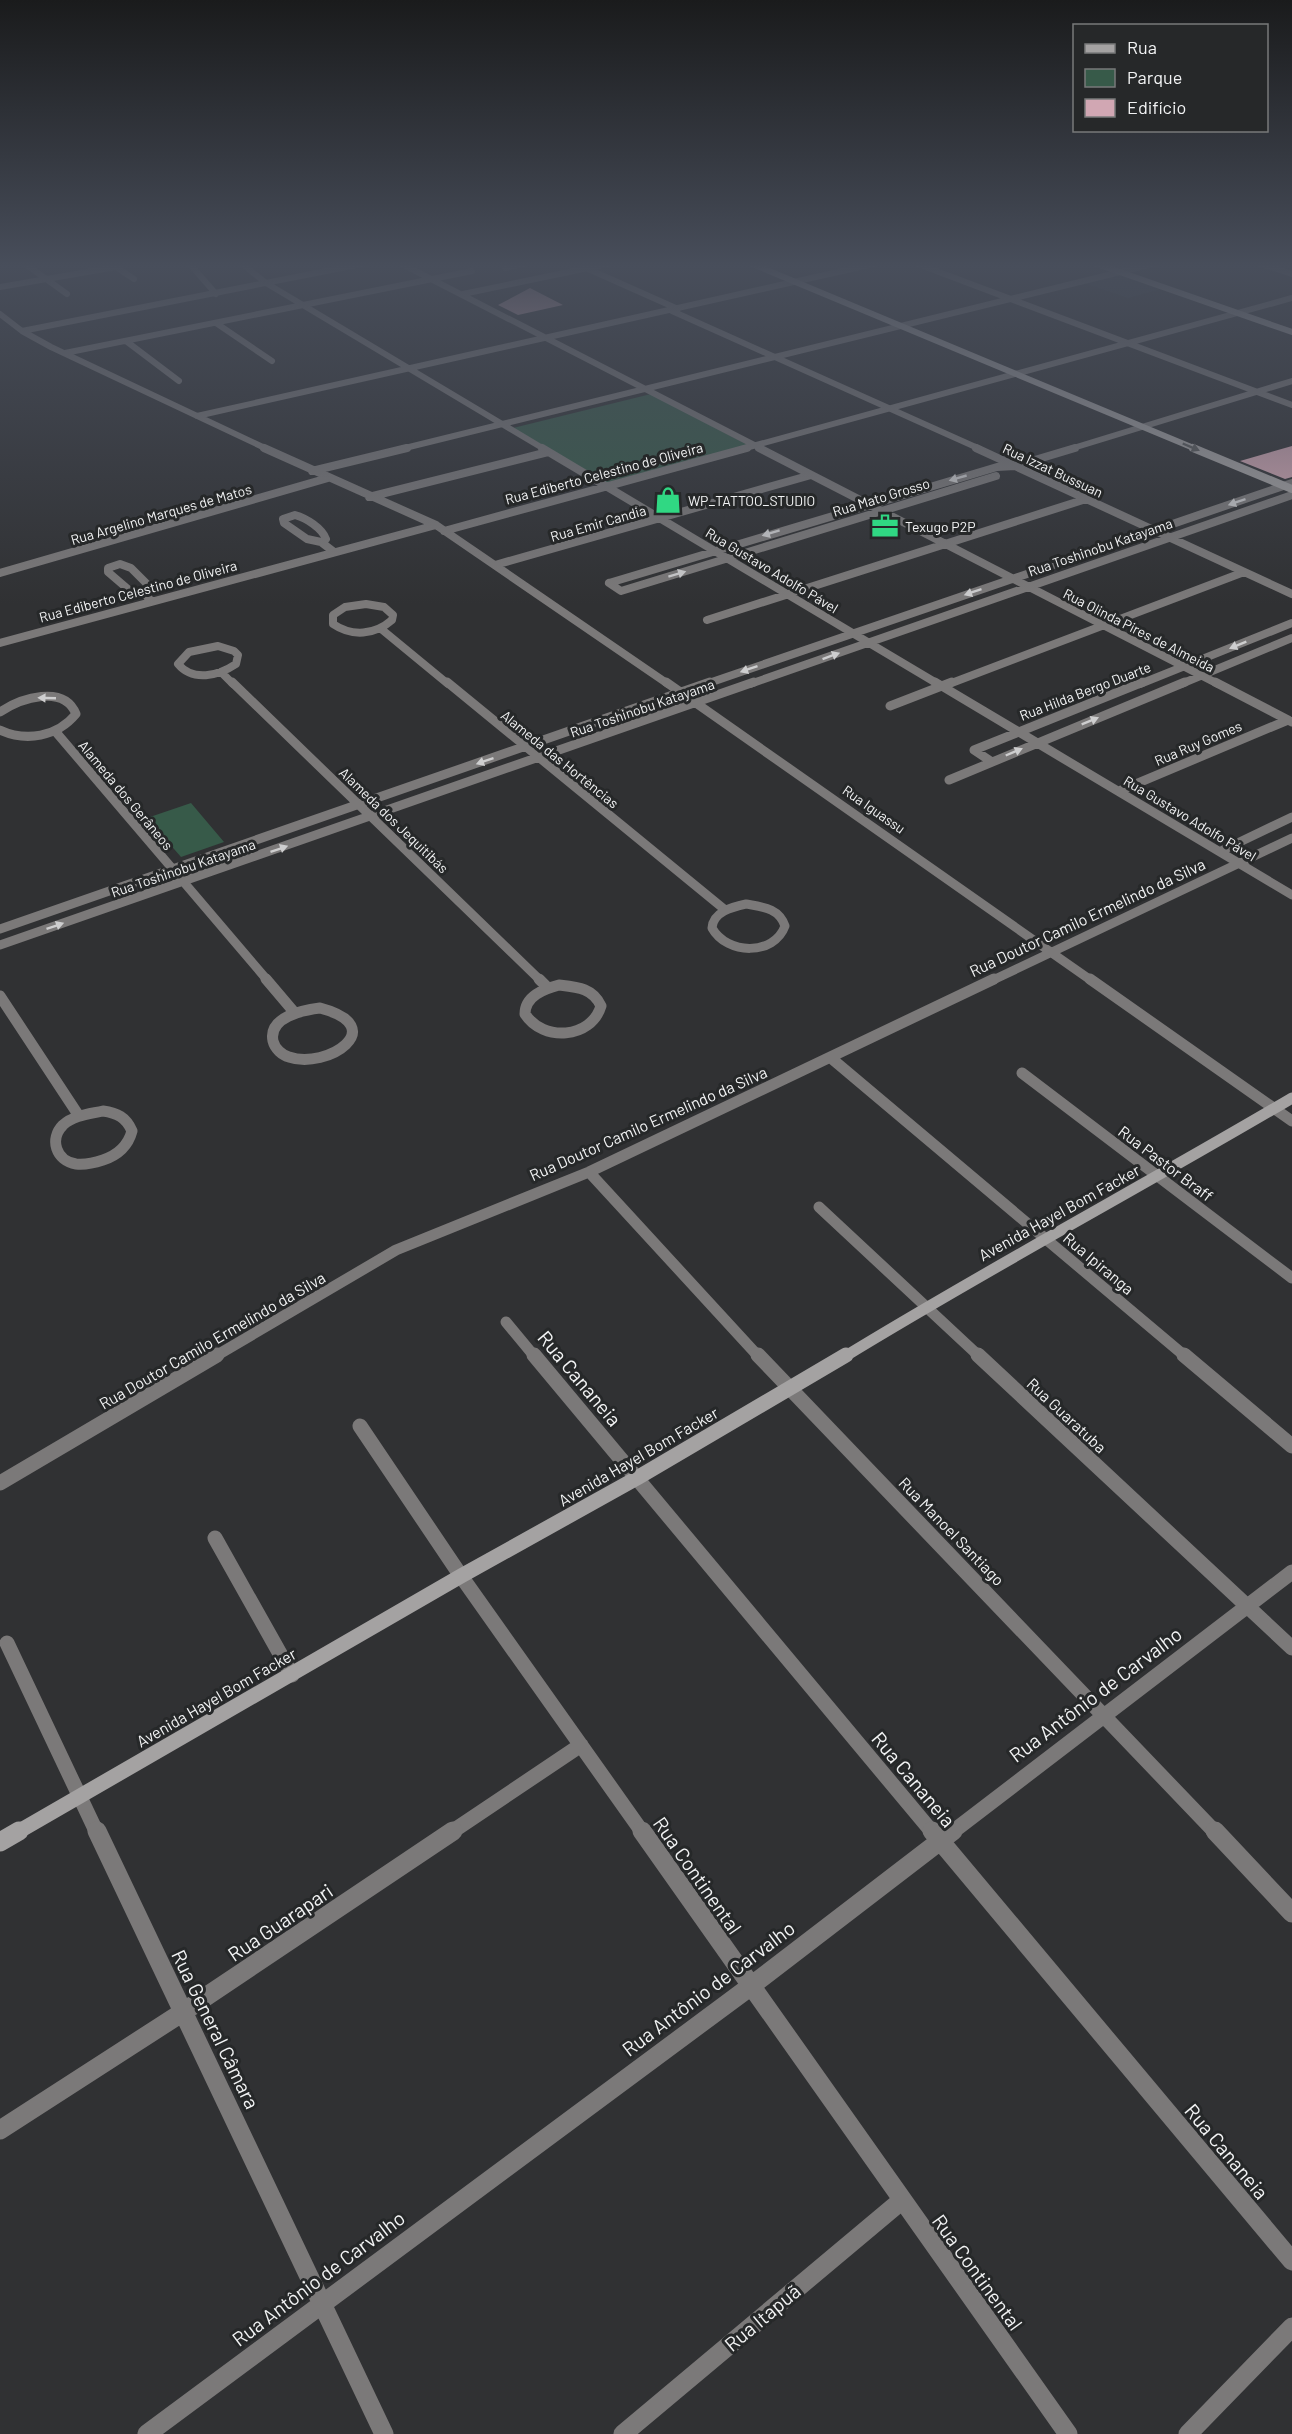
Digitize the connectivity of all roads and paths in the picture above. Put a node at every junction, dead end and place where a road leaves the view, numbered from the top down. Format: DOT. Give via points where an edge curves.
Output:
graph roads {
  1 [pos="114,377"];
  2 [pos="173,377"];
  3 [pos="371,377"];
  4 [pos="423,377"];
  5 [pos="624,377"];
  6 [pos="692,377"];
  7 [pos="822,377"];
  8 [pos="1006,377"];
  9 [pos="1022,377"];
  10 [pos="1215,377"];
  11 [pos="179,381"];
  12 [pos="1292,381"];
  13 [pos="646,388"];
  14 [pos="1256,392"];
  15 [pos="1292,405"];
  16 [pos="891,408"];
  17 [pos="197,416"];
  18 [pos="502,424"];
  19 [pos="1141,426"];
  20 [pos="755,445"];
  21 [pos="548,452"];
  22 [pos="1015,466"];
  23 [pos="312,471"];
  24 [pos="811,475"];
  25 [pos="328,478"];
  26 [pos="595,481"];
  27 [pos="1287,484"];
  28 [pos="605,487"];
  29 [pos="1292,489"];
  30 [pos="1292,495"];
  31 [pos="369,497"];
  32 [pos="1086,499"];
  33 [pos="867,505"];
  34 [pos="881,512"];
  35 [pos="657,518"];
  36 [pos="436,525"];
  37 [pos="1155,530"];
  38 [pos="444,531"];
  39 [pos="1170,537"];
  40 [pos="321,542"];
  41 [pos="944,544"];
  42 [pos="713,551"];
  43 [pos="334,552"];
  44 [pos="726,559"];
  45 [pos="495,566"];
  46 [pos="1244,572"];
  47 [pos="0,573"];
  48 [pos="1011,579"];
  49 [pos="1027,587"];
  50 [pos="144,593"];
  51 [pos="1292,594"];
  52 [pos="786,595"];
  53 [pos="151,601"];
  54 [pos="707,620"];
  55 [pos="1292,622"];
  56 [pos="1102,624"];
  57 [pos="380,628"];
  58 [pos="852,633"];
  59 [pos="1292,638"];
  60 [pos="868,642"];
  61 [pos="0,643"];
  62 [pos="770,662"];
  63 [pos="1184,666"];
  64 [pos="221,672"];
  65 [pos="785,672"];
  66 [pos="1201,675"];
  67 [pos="942,686"];
  68 [pos="681,693"];
  69 [pos="696,703"];
  70 [pos="890,706"];
  71 [pos="0,712"];
  72 [pos="1290,721"];
  73 [pos="0,730"];
  74 [pos="55,731"];
  75 [pos="1017,732"];
  76 [pos="1035,743"];
  77 [pos="524,748"];
  78 [pos="537,758"];
  79 [pos="992,762"];
  80 [pos="949,780"];
  81 [pos="1119,791"];
  82 [pos="357,806"];
  83 [pos="369,817"];
  84 [pos="1292,817"];
  85 [pos="1292,837"];
  86 [pos="1221,851"];
  87 [pos="1239,863"];
  88 [pos="172,870"];
  89 [pos="183,883"];
  90 [pos="1292,895"];
  91 [pos="724,909"];
  92 [pos="0,929"];
  93 [pos="0,945"];
  94 [pos="1052,952"];
  95 [pos="547,987"];
  96 [pos="0,996"];
  97 [pos="294,1012"];
  98 [pos="831,1058"];
  99 [pos="1022,1073"];
  100 [pos="1292,1098"];
  101 [pos="1274,1109"];
  102 [pos="79,1116"];
  103 [pos="1292,1121"];
  104 [pos="589,1172"];
  105 [pos="1158,1177"];
  106 [pos="819,1207"];
  107 [pos="1046,1240"];
  108 [pos="1292,1278"];
  109 [pos="927,1306"];
  110 [pos="506,1322"];
  111 [pos="790,1390"];
  112 [pos="360,1426"];
  113 [pos="1292,1446"];
  114 [pos="637,1478"];
  115 [pos="0,1483"];
  116 [pos="215,1538"];
  117 [pos="1292,1572"];
  118 [pos="461,1576"];
  119 [pos="1247,1607"];
  120 [pos="7,1643"];
  121 [pos="1292,1648"];
  122 [pos="292,1675"];
  123 [pos="1104,1714"];
  124 [pos="581,1745"];
  125 [pos="81,1795"];
  126 [pos="938,1841"];
  127 [pos="0,1842"];
  128 [pos="1292,1913"];
  129 [pos="751,1986"];
  130 [pos="183,2012"];
  131 [pos="0,2130"];
  132 [pos="901,2201"];
  133 [pos="1292,2261"];
  134 [pos="322,2302"];
  135 [pos="1292,2327"];
  136 [pos="147,2434"];
  137 [pos="384,2434"];
  138 [pos="623,2434"];
  139 [pos="1068,2434"];
  140 [pos="1188,2434"];
  1 -- 17 [label="street, Rua Iguassu"];
  2 -- 11 [label="street"];
  3 -- 17 [label="street"];
  4 -- 18 [label="street, Rua Gustavo Adolfo Pável"];
  5 -- 13 [label="street, Rua Olinda Pires de Almeida"];
  6 -- 13 [label="street"];
  7 -- 16 [label="street, Rua Izzat Bussuan"];
  8 -- 16 [label="street, Rua Ediberto Celestino de Oliveira"];
  9 -- 19 [label="street"];
  10 -- 14 [label="street"];
  12 -- 14 [label="street, Rua Mato Grosso"];
  13 -- 18 [label="street"];
  13 -- 20 [label="street, Rua Olinda Pires de Almeida"];
  14 -- 15 [label="street"];
  14 -- 19 [label="street, Rua Mato Grosso"];
  16 -- 20 [label="street, Rua Ediberto Celestino de Oliveira"];
  16 -- 22 [label="street, Rua Izzat Bussuan"];
  17 -- 23 [label="street, Rua Iguassu"];
  18 -- 21 [label="street, Rua Gustavo Adolfo Pável"];
  18 -- 23 [label="street"];
  19 -- 22 [label="street, Rua Mato Grosso"];
  19 -- 27 [label="street, one-way"];
  20 -- 24 [label="street, Rua Olinda Pires de Almeida"];
  20 -- 28 [label="street, Rua Ediberto Celestino de Oliveira"];
  21 -- 26 [label="street, Rua Gustavo Adolfo Pável"];
  21 -- 31 [label="street"];
  22 -- 32 [label="street, Rua Izzat Bussuan"];
  22 -- 33 [label="street, Rua Mato Grosso, one-way" via="997,467"];
  22 -- 34 [label="street, Rua Mato Grosso" via="1006,473"];
  23 -- 25 [label="street, Rua Iguassu"];
  24 -- 33 [label="street, Rua Olinda Pires de Almeida"];
  24 -- 35 [label="street, Rua Emir Candia"];
  25 -- 31 [label="street, Rua Iguassu"];
  25 -- 47 [label="street, Rua Argelino Marques de Matos"];
  26 -- 28 [label="street, Rua Gustavo Adolfo Pável"];
  26 -- 36 [label="street, Rua Ediberto Celestino de Oliveira"];
  27 -- 29 [label="street"];
  27 -- 37 [label="street, Rua Toshinobu Katayama, one-way"];
  28 -- 35 [label="street, Rua Gustavo Adolfo Pável"];
  28 -- 38 [label="street, Rua Ediberto Celestino de Oliveira"];
  30 -- 39 [label="street, Rua Toshinobu Katayama"];
  31 -- 36 [label="street, Rua Iguassu"];
  32 -- 37 [label="street, Rua Izzat Bussuan"];
  32 -- 41 [label="street"];
  33 -- 34 [label="street, Rua Olinda Pires de Almeida"];
  33 -- 42 [label="street, Rua Mato Grosso, one-way"];
  34 -- 41 [label="street, Rua Olinda Pires de Almeida"];
  34 -- 44 [label="street, Rua Mato Grosso"];
  35 -- 42 [label="street, Rua Gustavo Adolfo Pável"];
  35 -- 45 [label="street, Rua Emir Candia"];
  36 -- 38 [label="street, Rua Iguassu"];
  36 -- 43 [label="street, Rua Ediberto Celestino de Oliveira"];
  37 -- 39 [label="street, Rua Izzat Bussuan"];
  37 -- 48 [label="street, Rua Toshinobu Katayama"];
  38 -- 45 [label="street, Rua Iguassu"];
  39 -- 46 [label="street, Rua Izzat Bussuan"];
  39 -- 49 [label="street, Rua Toshinobu Katayama"];
  40 -- 40 [label="street" via="326,535 303,517 283,519 307,539"];
  40 -- 43 [label="street"];
  41 -- 48 [label="street, Rua Olinda Pires de Almeida"];
  41 -- 52 [label="street"];
  42 -- 44 [label="street, Rua Gustavo Adolfo Pável"];
  42 -- 44 [label="street, Rua Mato Grosso, one-way" via="609,583 621,591"];
  43 -- 53 [label="street, Rua Ediberto Celestino de Oliveira"];
  44 -- 52 [label="street, Rua Gustavo Adolfo Pável"];
  45 -- 68 [label="street, Rua Iguassu"];
  46 -- 51 [label="street, Rua Izzat Bussuan"];
  46 -- 56 [label="street"];
  48 -- 49 [label="street, Rua Olinda Pires de Almeida"];
  48 -- 58 [label="street, Rua Toshinobu Katayama, one-way"];
  49 -- 56 [label="street, Rua Olinda Pires de Almeida"];
  49 -- 60 [label="street, Rua Toshinobu Katayama"];
  50 -- 50 [label="street" via="149,586 129,566 115,564 108,568 129,590"];
  50 -- 53 [label="street"];
  52 -- 54 [label="street"];
  52 -- 58 [label="street, Rua Gustavo Adolfo Pável"];
  53 -- 61 [label="street, Rua Ediberto Celestino de Oliveira"];
  55 -- 63 [label="street, Rua Hilda Bergo Duarte, one-way"];
  56 -- 63 [label="street, Rua Olinda Pires de Almeida"];
  56 -- 67 [label="street"];
  57 -- 57 [label="street" via="388,625 393,615 376,604 345,607 332,619 337,627 352,632"];
  57 -- 77 [label="street, Alameda das Hortências"];
  58 -- 60 [label="street, Rua Gustavo Adolfo Pável"];
  58 -- 62 [label="street, Rua Toshinobu Katayama"];
  59 -- 66 [label="street, Rua Hilda Bergo Duarte"];
  65 -- 60 [label="street, Rua Toshinobu Katayama, one-way"];
  60 -- 67 [label="street, Rua Gustavo Adolfo Pável"];
  62 -- 65 [label="street"];
  62 -- 68 [label="street, Rua Toshinobu Katayama, one-way"];
  63 -- 66 [label="street, Rua Olinda Pires de Almeida"];
  63 -- 75 [label="street, Rua Hilda Bergo Duarte"];
  64 -- 64 [label="street" via="236,664 238,655 218,646 189,651 178,664 186,672 202,675"];
  64 -- 82 [label="street, Alameda dos Jequitibás"];
  65 -- 69 [label="street, Rua Toshinobu Katayama"];
  66 -- 72 [label="street, Rua Olinda Pires de Almeida"];
  76 -- 66 [label="street, Rua Hilda Bergo Duarte, one-way"];
  67 -- 70 [label="street"];
  67 -- 75 [label="street, Rua Gustavo Adolfo Pável"];
  68 -- 69 [label="street, Rua Iguassu"];
  68 -- 77 [label="street, Rua Toshinobu Katayama"];
  69 -- 78 [label="street, Rua Toshinobu Katayama"];
  69 -- 94 [label="street, Rua Iguassu"];
  74 -- 71 [label="street, one-way" via="76,714 75,708 63,699 27,699"];
  72 -- 81 [label="street, Rua Ruy Gomes"];
  73 -- 74 [label="street" via="27,736"];
  74 -- 88 [label="street, Alameda dos Gerâneos"];
  75 -- 76 [label="street, Rua Gustavo Adolfo Pável"];
  75 -- 79 [label="street, Rua Hilda Bergo Duarte" via="974,750"];
  79 -- 76 [label="street, Rua Hilda Bergo Duarte, one-way"];
  76 -- 81 [label="street, Rua Gustavo Adolfo Pável"];
  77 -- 78 [label="street, Alameda das Hortências"];
  77 -- 82 [label="street, Rua Toshinobu Katayama, one-way"];
  78 -- 83 [label="street, Rua Toshinobu Katayama"];
  78 -- 91 [label="street, Alameda das Hortências"];
  79 -- 80 [label="street, Rua Hilda Bergo Duarte"];
  81 -- 86 [label="street, Rua Gustavo Adolfo Pável"];
  82 -- 83 [label="street, Alameda dos Jequitibás"];
  82 -- 88 [label="street, Rua Toshinobu Katayama"];
  89 -- 83 [label="street, Rua Toshinobu Katayama, one-way"];
  83 -- 95 [label="street, Alameda dos Jequitibás"];
  84 -- 86 [label="street"];
  85 -- 87 [label="street, Rua Doutor Camilo Ermelindo da Silva"];
  86 -- 87 [label="street, Rua Gustavo Adolfo Pável"];
  87 -- 90 [label="street, Rua Gustavo Adolfo Pável"];
  87 -- 94 [label="street, Rua Doutor Camilo Ermelindo da Silva"];
  88 -- 89 [label="street, Alameda dos Gerâneos"];
  88 -- 92 [label="street, Rua Toshinobu Katayama"];
  93 -- 89 [label="street, Rua Toshinobu Katayama, one-way"];
  89 -- 97 [label="street, Alameda dos Gerâneos"];
  91 -- 91 [label="street" via="712,921 712,929 725,942 761,948 785,933 784,919 768,908 746,904"];
  94 -- 98 [label="street, Rua Doutor Camilo Ermelindo da Silva"];
  94 -- 101 [label="street, Rua Iguassu"];
  95 -- 95 [label="street" via="526,1005 529,1020 537,1026 553,1032 572,1032 584,1029 600,1016 600,999 584,987"];
  96 -- 102 [label="street"];
  97 -- 97 [label="street" via="275,1026 272,1035 272,1043 287,1056 313,1060 326,1057 352,1036 350,1020 342,1014 320,1008"];
  98 -- 104 [label="street, Rua Doutor Camilo Ermelindo da Silva"];
  98 -- 107 [label="street, Rua Ipiranga"];
  99 -- 105 [label="street, Rua Pastor Braff"];
  100 -- 101 [label="street, Avenida Hayel Bom Facker"];
  101 -- 103 [label="street, Rua Iguassu"];
  101 -- 105 [label="street, Avenida Hayel Bom Facker"];
  102 -- 102 [label="street" via="67,1122 54,1138 53,1148 66,1161 78,1164 104,1160 130,1139 132,1131 123,1117 103,1111"];
  104 -- 111 [label="street, Rua Manoel Santiago"];
  104 -- 115 [label="street, Rua Doutor Camilo Ermelindo da Silva" via="396,1251"];
  105 -- 107 [label="street, Avenida Hayel Bom Facker"];
  105 -- 108 [label="street, Rua Pastor Braff"];
  106 -- 109 [label="street, Rua Guaratuba"];
  107 -- 109 [label="street, Avenida Hayel Bom Facker"];
  107 -- 113 [label="street, Rua Ipiranga"];
  109 -- 111 [label="street, Avenida Hayel Bom Facker"];
  109 -- 119 [label="street, Rua Guaratuba"];
  110 -- 114 [label="street, Rua Cananeia"];
  111 -- 114 [label="street, Avenida Hayel Bom Facker"];
  111 -- 123 [label="street, Rua Manoel Santiago"];
  112 -- 118 [label="street, Rua Continental"];
  114 -- 118 [label="street, Avenida Hayel Bom Facker"];
  114 -- 126 [label="street, Rua Cananeia"];
  116 -- 122 [label="street"];
  117 -- 119 [label="street, Rua Antônio de Carvalho"];
  118 -- 122 [label="street, Avenida Hayel Bom Facker"];
  118 -- 124 [label="street, Rua Continental"];
  119 -- 121 [label="street, Rua Guaratuba"];
  119 -- 123 [label="street, Rua Antônio de Carvalho"];
  120 -- 125 [label="street, Rua General Câmara"];
  122 -- 125 [label="street, Avenida Hayel Bom Facker"];
  123 -- 126 [label="street, Rua Antônio de Carvalho"];
  123 -- 128 [label="street, Rua Manoel Santiago"];
  124 -- 129 [label="street, Rua Continental"];
  124 -- 130 [label="street, Rua Guarapari"];
  125 -- 127 [label="street, Avenida Hayel Bom Facker"];
  125 -- 130 [label="street, Rua General Câmara"];
  126 -- 129 [label="street, Rua Antônio de Carvalho"];
  126 -- 133 [label="street, Rua Cananeia"];
  129 -- 132 [label="street, Rua Continental"];
  129 -- 134 [label="street, Rua Antônio de Carvalho"];
  130 -- 131 [label="street, Rua Guarapari"];
  130 -- 134 [label="street, Rua General Câmara"];
  132 -- 138 [label="street, Rua Itapuã"];
  132 -- 139 [label="street, Rua Continental"];
  134 -- 136 [label="street, Rua Antônio de Carvalho"];
  134 -- 137 [label="street, Rua General Câmara"];
  135 -- 140 [label="street"];
}
